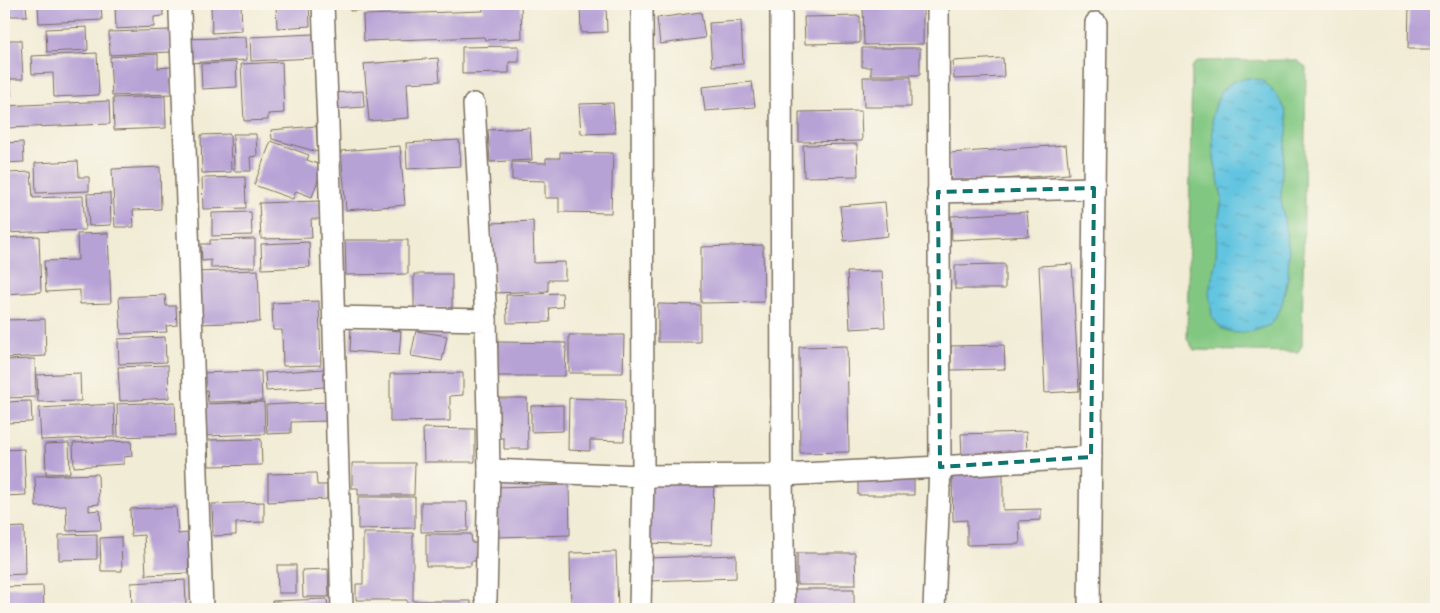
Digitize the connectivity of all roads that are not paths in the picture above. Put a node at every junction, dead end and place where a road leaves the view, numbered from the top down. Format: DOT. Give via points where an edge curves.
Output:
graph roads {
  1 [pos="181,4"];
  2 [pos="323,4"];
  3 [pos="642,4"];
  4 [pos="781,4"];
  5 [pos="938,4"];
  6 [pos="1096,23"];
  7 [pos="474,104"];
  8 [pos="1094,188"];
  9 [pos="938,192"];
  10 [pos="334,317"];
  11 [pos="486,320"];
  12 [pos="1091,457"];
  13 [pos="940,467"];
  14 [pos="489,470"];
  15 [pos="782,475"];
  16 [pos="643,476"];
  17 [pos="486,600"];
  18 [pos="202,609"];
  19 [pos="342,609"];
  20 [pos="640,609"];
  21 [pos="784,609"];
  22 [pos="934,609"];
  23 [pos="1089,609"];
  1 -- 18 [label="street"];
  2 -- 10 [label="street"];
  3 -- 16 [label="street"];
  4 -- 15 [label="street"];
  5 -- 9 [label="street"];
  6 -- 8 [label="street"];
  7 -- 11 [label="street"];
  8 -- 9 [label="street"];
  8 -- 12 [label="street"];
  9 -- 13 [label="street"];
  10 -- 11 [label="street"];
  10 -- 19 [label="street"];
  11 -- 14 [label="street"];
  12 -- 13 [label="street"];
  12 -- 23 [label="street"];
  13 -- 15 [label="street"];
  13 -- 22 [label="street"];
  14 -- 16 [label="street"];
  14 -- 17 [label="street"];
  15 -- 16 [label="street"];
  15 -- 21 [label="street"];
  16 -- 20 [label="street"];
}
